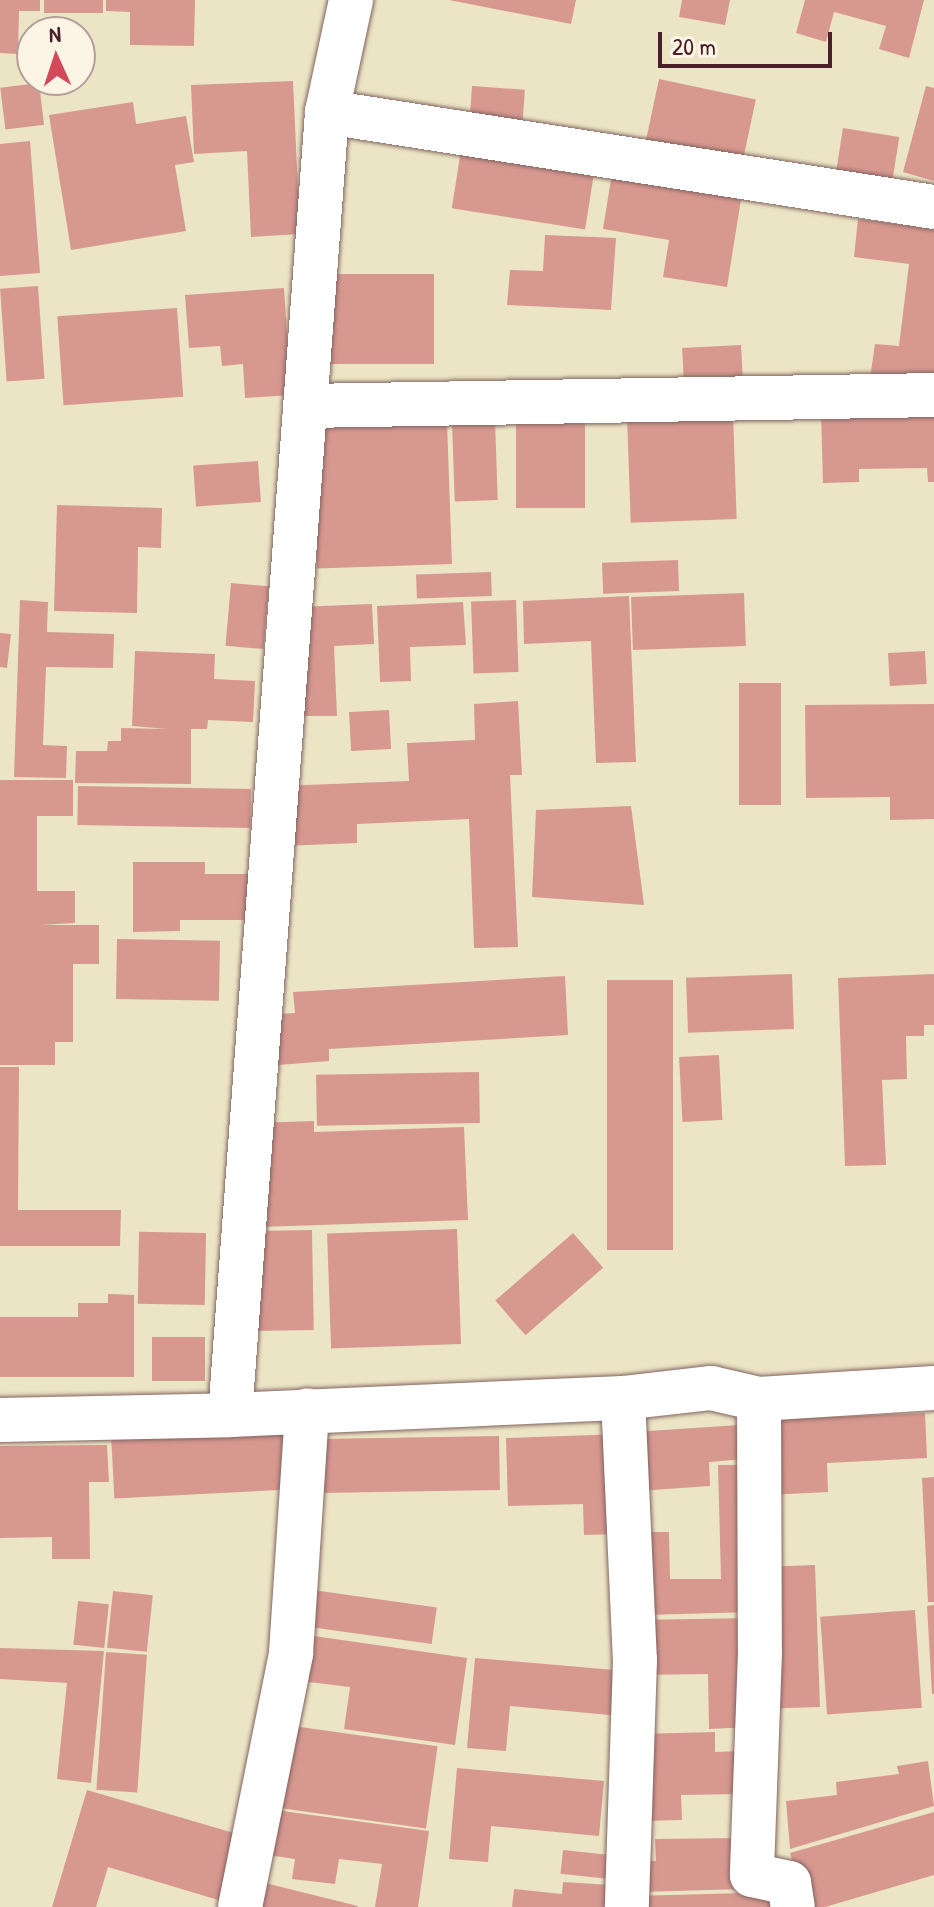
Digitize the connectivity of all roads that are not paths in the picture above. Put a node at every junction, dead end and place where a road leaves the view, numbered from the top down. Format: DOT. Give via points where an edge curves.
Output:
graph roads {
  1 [pos="351,0"];
  2 [pos="327,112"];
  3 [pos="934,207"];
  4 [pos="934,395"];
  5 [pos="306,406"];
  6 [pos="934,1388"];
  7 [pos="623,1398"];
  8 [pos="759,1399"];
  9 [pos="307,1411"];
  10 [pos="230,1415"];
  11 [pos="0,1420"];
  12 [pos="240,1907"];
  13 [pos="627,1907"];
  14 [pos="793,1907"];
  1 -- 2 [label="street"];
  2 -- 3 [label="street"];
  2 -- 5 [label="street"];
  4 -- 5 [label="street"];
  5 -- 10 [label="street"];
  6 -- 8 [label="street"];
  7 -- 8 [label="street" via="711,1388"];
  7 -- 9 [label="street"];
  7 -- 13 [label="street" via="635,1660"];
  8 -- 14 [label="street" via="760,1652 752,1875 789,1883"];
  9 -- 10 [label="street"];
  9 -- 12 [label="street" via="291,1653"];
  10 -- 11 [label="street"];
}
